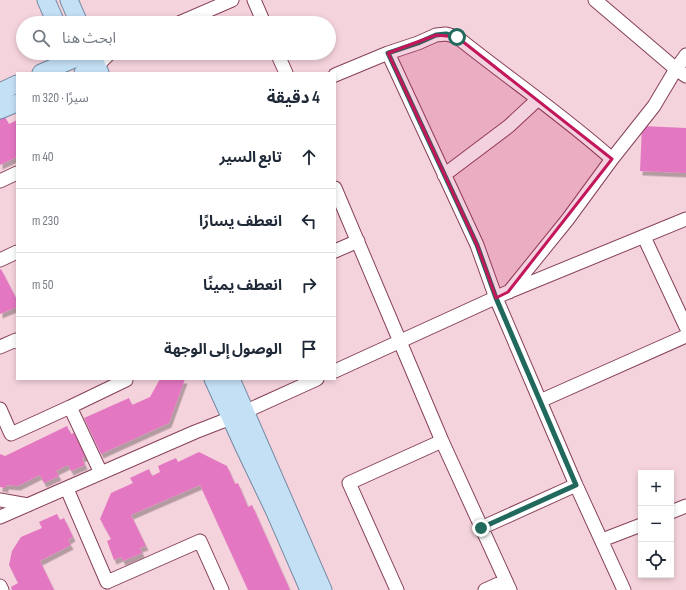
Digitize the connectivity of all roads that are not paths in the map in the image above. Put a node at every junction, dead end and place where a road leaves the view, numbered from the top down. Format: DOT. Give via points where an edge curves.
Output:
graph roads {
  1 [pos="46,0"];
  2 [pos="69,0"];
  3 [pos="232,0"];
  4 [pos="254,0"];
  5 [pos="603,2"];
  6 [pos="53,16"];
  7 [pos="75,16"];
  8 [pos="195,16"];
  9 [pos="261,16"];
  10 [pos="388,53"];
  11 [pos="686,55"];
  12 [pos="98,60"];
  13 [pos="280,60"];
  14 [pos="73,62"];
  15 [pos="43,72"];
  16 [pos="286,72"];
  17 [pos="681,73"];
  18 [pos="336,75"];
  19 [pos="16,84"];
  20 [pos="0,92"];
  21 [pos="538,99"];
  22 [pos="16,103"];
  23 [pos="0,110"];
  24 [pos="612,159"];
  25 [pos="16,173"];
  26 [pos="444,175"];
  27 [pos="0,181"];
  28 [pos="336,190"];
  29 [pos="686,219"];
  30 [pos="644,237"];
  31 [pos="358,241"];
  32 [pos="336,251"];
  33 [pos="16,252"];
  34 [pos="0,260"];
  35 [pos="508,292"];
  36 [pos="496,298"];
  37 [pos="686,327"];
  38 [pos="686,336"];
  39 [pos="16,340"];
  40 [pos="400,342"];
  41 [pos="0,347"];
  42 [pos="336,371"];
  43 [pos="126,380"];
  44 [pos="214,380"];
  45 [pos="231,380"];
  46 [pos="315,380"];
  47 [pos="540,401"];
  48 [pos="70,407"];
  49 [pos="0,409"];
  50 [pos="238,414"];
  51 [pos="442,441"];
  52 [pos="101,473"];
  53 [pos="576,485"];
  54 [pos="66,489"];
  55 [pos="0,500"];
  56 [pos="28,505"];
  57 [pos="686,506"];
  58 [pos="674,511"];
  59 [pos="0,517"];
  60 [pos="638,526"];
  61 [pos="481,528"];
  62 [pos="602,540"];
  63 [pos="508,585"];
  64 [pos="0,586"];
  65 [pos="2,590"];
  66 [pos="222,590"];
  67 [pos="309,590"];
  68 [pos="323,590"];
  69 [pos="397,590"];
  70 [pos="485,590"];
  71 [pos="624,590"];
  1 -- 6 [label="main road"];
  2 -- 7 [label="main road"];
  3 -- 8 [label="street"];
  4 -- 9 [label="street"];
  5 -- 17 [label="street"];
  10 -- 18 [label="street"];
  10 -- 21 [label="street" via="436,35 457,37"];
  10 -- 26 [label="street"];
  11 -- 17 [label="street"];
  12 -- 14 [label="main road"];
  13 -- 16 [label="street"];
  14 -- 15 [label="main road"];
  17 -- 24 [label="street"];
  19 -- 20 [label="main road"];
  21 -- 24 [label="street"];
  21 -- 26 [label="street" via="509,126"];
  22 -- 23 [label="main road"];
  24 -- 35 [label="street" via="568,219"];
  25 -- 27 [label="street"];
  26 -- 36 [label="street" via="477,245"];
  28 -- 31 [label="street"];
  29 -- 30 [label="street"];
  30 -- 35 [label="street"];
  30 -- 37 [label="street"];
  31 -- 32 [label="street"];
  31 -- 40 [label="street"];
  33 -- 34 [label="street"];
  35 -- 36 [label="street"];
  36 -- 40 [label="street"];
  36 -- 47 [label="street"];
  38 -- 47 [label="street"];
  39 -- 41 [label="street"];
  40 -- 42 [label="street"];
  40 -- 51 [label="street"];
  43 -- 48 [label="street"];
  44 -- 50 [label="main road"];
  45 -- 50 [label="main road"];
  46 -- 50 [label="street"];
  47 -- 53 [label="street"];
  48 -- 49 [label="street" via="11,434"];
  48 -- 52 [label="street"];
  50 -- 52 [label="street"];
  50 -- 67 [label="main road" via="244,447"];
  50 -- 68 [label="main road"];
  51 -- 61 [label="street"];
  51 -- 69 [label="street" via="349,483"];
  52 -- 54 [label="street"];
  53 -- 61 [label="street"];
  53 -- 62 [label="street"];
  54 -- 56 [label="street"];
  54 -- 66 [label="street" via="107,582 200,541"];
  55 -- 56 [label="street"];
  56 -- 59 [label="street"];
  57 -- 58 [label="street"];
  60 -- 62 [label="street"];
  61 -- 63 [label="street"];
  62 -- 71 [label="street"];
  63 -- 70 [label="street"];
  64 -- 65 [label="street"];
}
